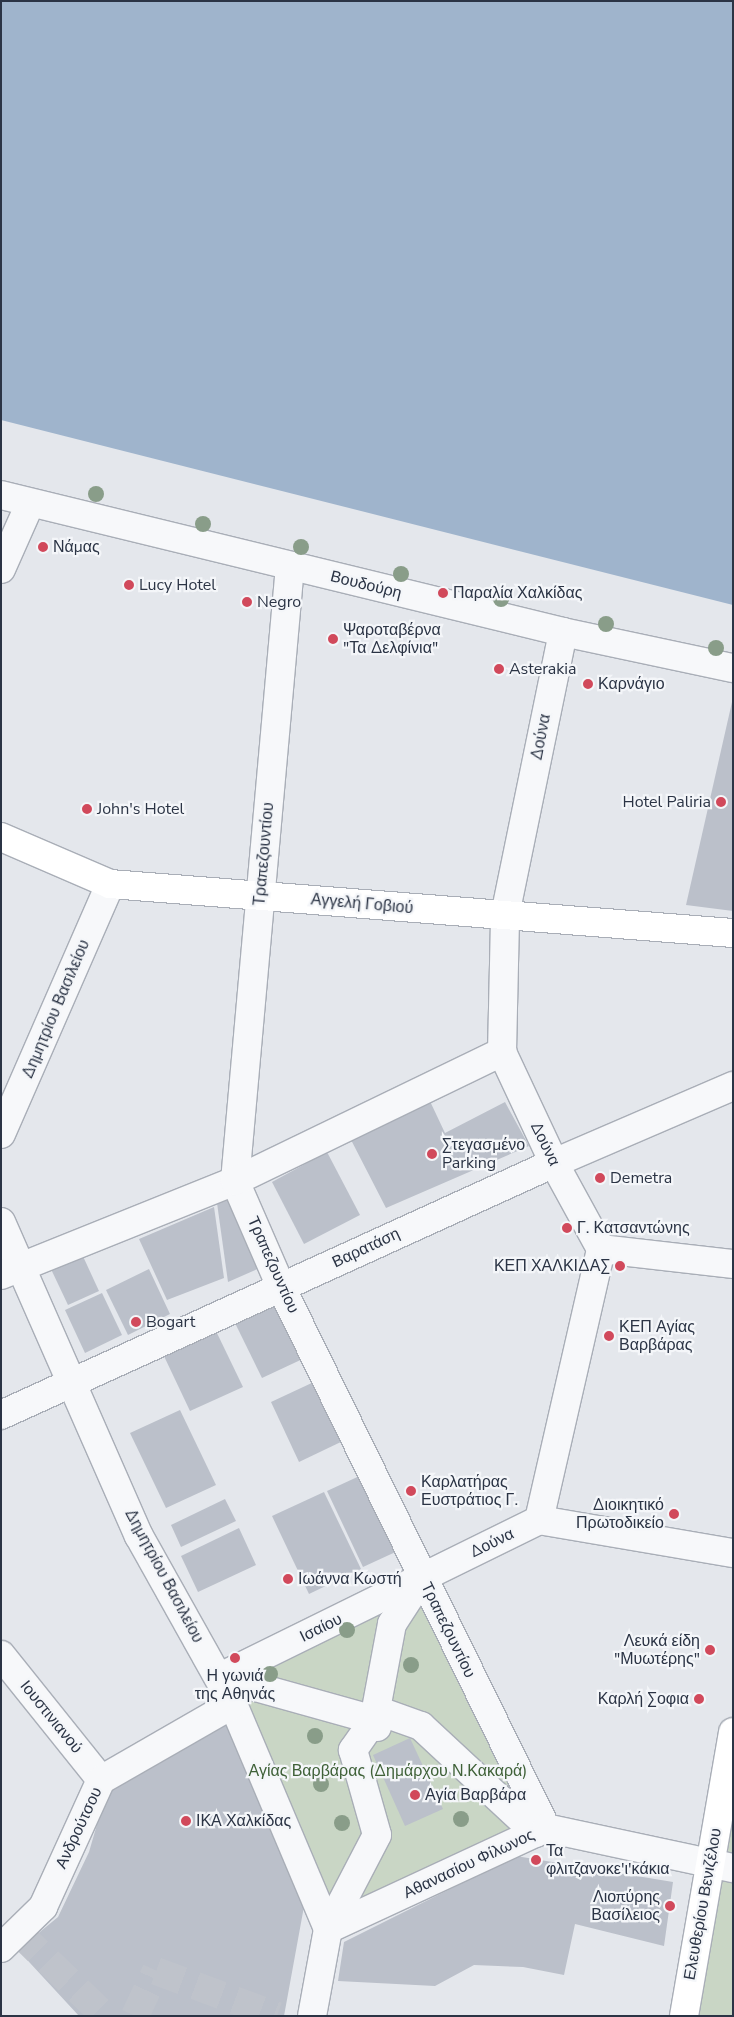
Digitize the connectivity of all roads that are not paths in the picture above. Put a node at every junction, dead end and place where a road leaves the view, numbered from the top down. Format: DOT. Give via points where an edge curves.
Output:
graph roads {
  1 [pos="1,495"];
  2 [pos="30,504"];
  3 [pos="290,566"];
  4 [pos="1,569"];
  5 [pos="562,632"];
  6 [pos="733,668"];
  7 [pos="1,837"];
  8 [pos="110,884"];
  9 [pos="260,896"];
  10 [pos="505,915"];
  11 [pos="733,933"];
  12 [pos="502,1052"];
  13 [pos="733,1086"];
  14 [pos="1,1134"];
  15 [pos="554,1162"];
  16 [pos="235,1181"];
  17 [pos="1,1222"];
  18 [pos="601,1249"];
  19 [pos="733,1264"];
  20 [pos="13,1272"];
  21 [pos="281,1287"];
  22 [pos="74,1382"];
  23 [pos="1,1415"];
  24 [pos="539,1520"];
  25 [pos="733,1554"];
  26 [pos="422,1578"];
  27 [pos="8,1663"];
  28 [pos="220,1677"];
  29 [pos="234,1704"];
  30 [pos="377,1723"];
  31 [pos="733,1732"];
  32 [pos="101,1780"];
  33 [pos="541,1831"];
  34 [pos="722,1865"];
  35 [pos="328,1929"];
  36 [pos="1,1948"];
  37 [pos="312,2016"];
  38 [pos="684,2016"];
  1 -- 2 [label="street, Βουδούρη"];
  2 -- 3 [label="street, Βουδούρη"];
  2 -- 4 [label="street"];
  3 -- 5 [label="street, Βουδούρη"];
  3 -- 9 [label="street, Τραπεζουντίου"];
  5 -- 6 [label="street, Βουδούρη"];
  5 -- 10 [label="street, Δούνα"];
  7 -- 8 [label="main road, Αγγελή Γοβιού"];
  8 -- 9 [label="main road, Αγγελή Γοβιού"];
  8 -- 14 [label="street, Δημητρίου Βασιλείου"];
  9 -- 10 [label="main road, Αγγελή Γοβιού"];
  9 -- 16 [label="street, Τραπεζουντίου"];
  10 -- 11 [label="main road, Αγγελή Γοβιού"];
  10 -- 12 [label="street, Δούνα"];
  12 -- 15 [label="street, Δούνα"];
  12 -- 16 [label="street"];
  13 -- 15 [label="street, Βαρατάση"];
  15 -- 18 [label="street, Δούνα"];
  15 -- 21 [label="street, Βαρατάση"];
  16 -- 20 [label="street"];
  16 -- 21 [label="street, Τραπεζουντίου"];
  17 -- 20 [label="street, Δημητρίου Βασιλείου"];
  18 -- 19 [label="street"];
  18 -- 24 [label="street"];
  20 -- 22 [label="street, Δημητρίου Βασιλείου"];
  21 -- 22 [label="street, Βαρατάση"];
  21 -- 26 [label="street, Τραπεζουντίου"];
  22 -- 23 [label="street, Βαρατάση"];
  22 -- 28 [label="street, Δημητρίου Βασιλείου" via="139,1536"];
  24 -- 25 [label="street"];
  24 -- 26 [label="street, Δούνα"];
  26 -- 28 [label="street, Ισαίου"];
  26 -- 30 [label="street" via="392,1624"];
  26 -- 33 [label="street, Τραπεζουντίου"];
  27 -- 32 [label="street, Ιουστινιανού"];
  28 -- 29 [label="street, Δημητρίου Βασιλείου"];
  28 -- 30 [label="street"];
  29 -- 32 [label="street, Ανδρούτσου"];
  29 -- 35 [label="street, Δημητρίου Βασιλείου"];
  30 -- 33 [label="street" via="421,1726"];
  30 -- 35 [label="street" via="353,1750 377,1835"];
  31 -- 34 [label="main road, Ελευθερίου Βενιζέλου"];
  32 -- 36 [label="street, Ανδρούτσου" via="43,1907"];
  33 -- 34 [label="street, Αθανασίου Φίλωνος"];
  33 -- 35 [label="street, Αθανασίου Φίλωνος"];
  34 -- 38 [label="main road, Ελευθερίου Βενιζέλου"];
  35 -- 37 [label="street"];
}
